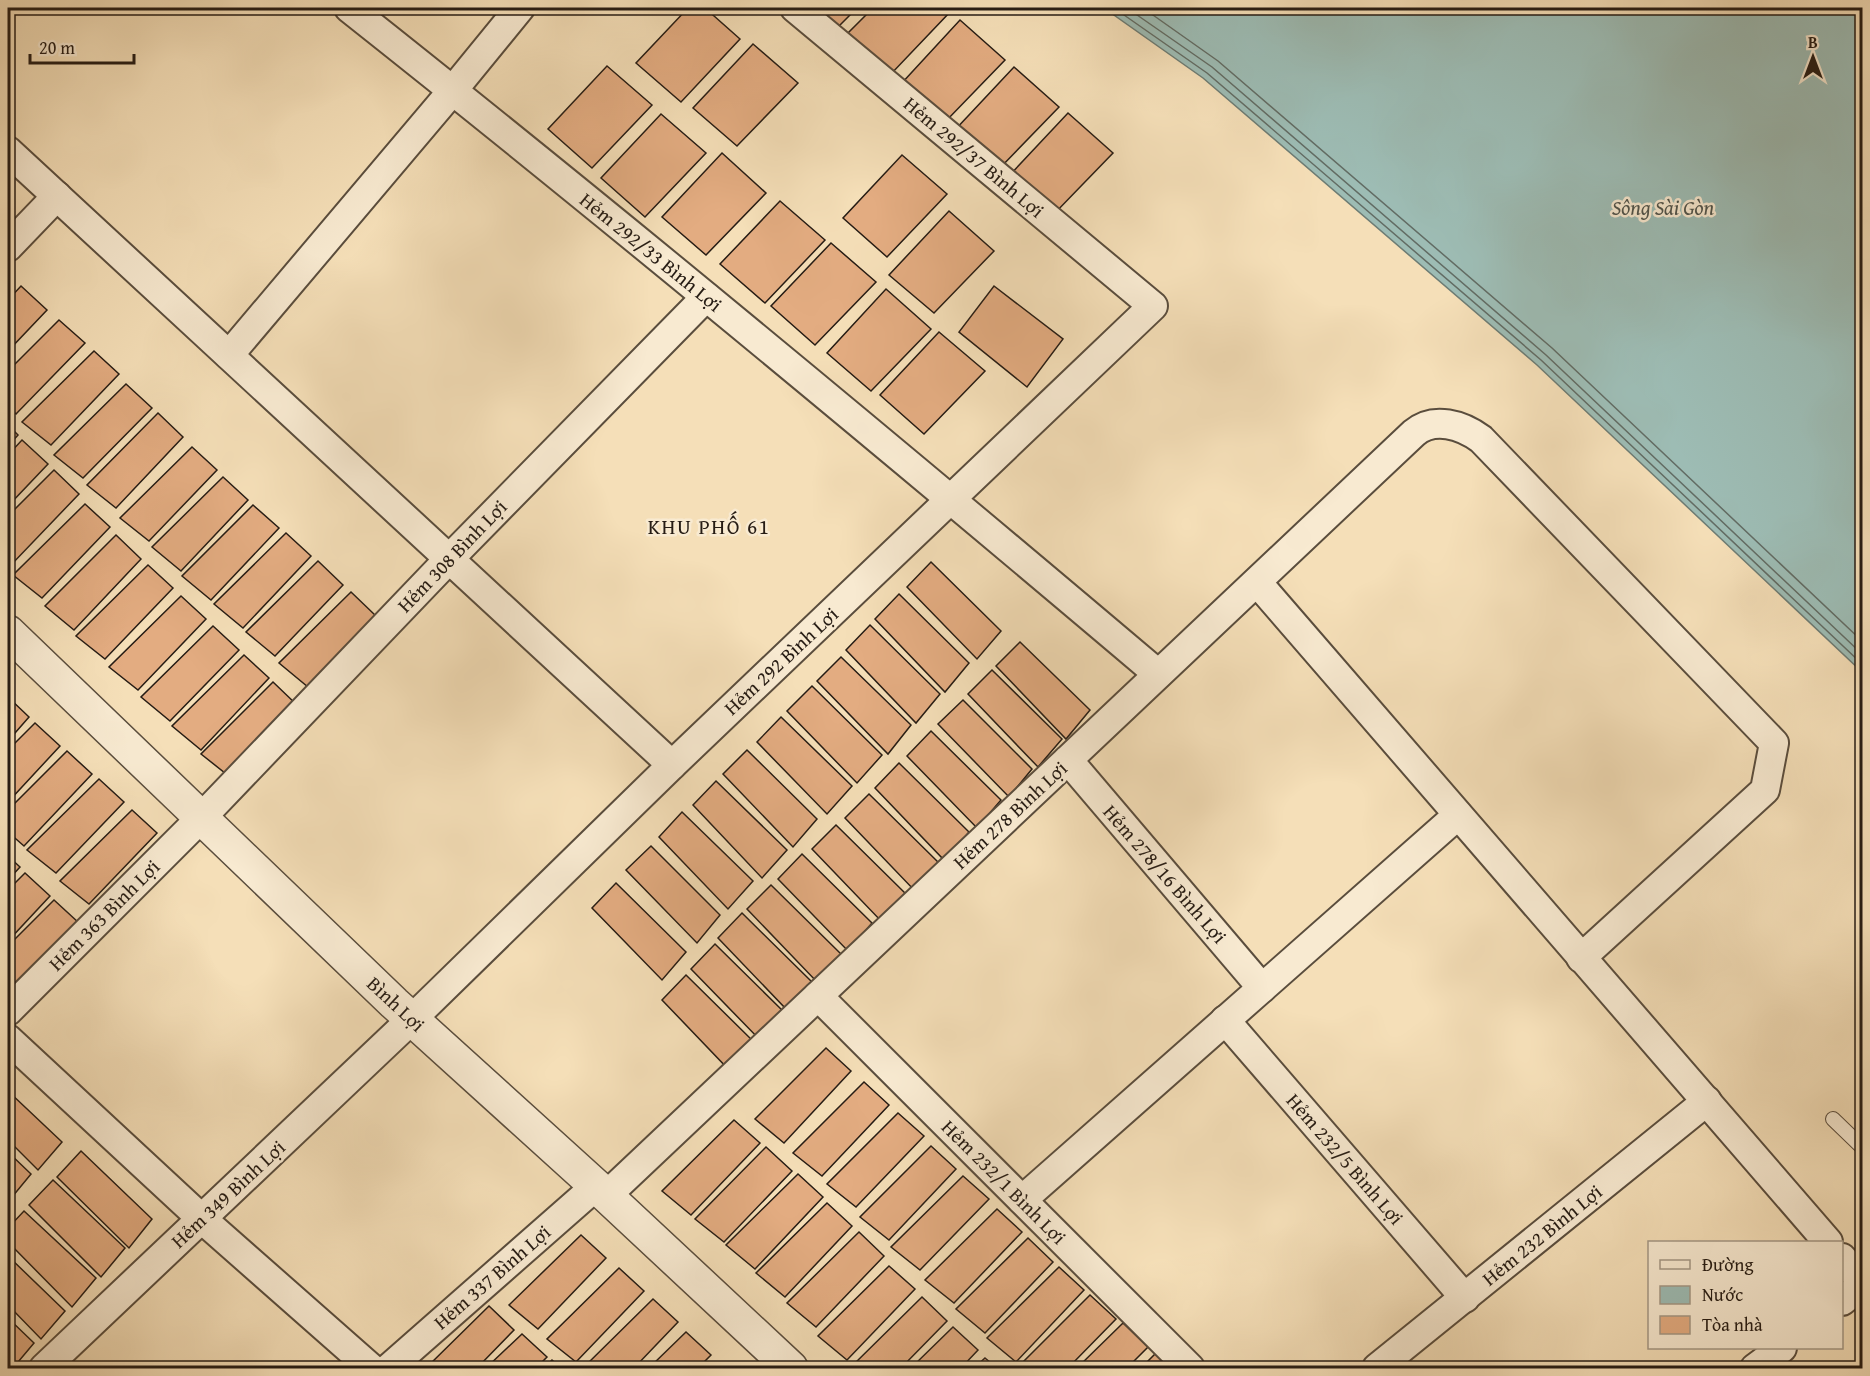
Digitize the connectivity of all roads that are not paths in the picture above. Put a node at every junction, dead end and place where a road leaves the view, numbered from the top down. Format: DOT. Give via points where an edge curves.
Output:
graph roads {
  1 [pos="349,8"];
  2 [pos="520,8"];
  3 [pos="795,8"];
  4 [pos="453,90"];
  5 [pos="8,150"];
  6 [pos="57,196"];
  7 [pos="8,247"];
  8 [pos="706,297"];
  9 [pos="1154,306"];
  10 [pos="229,355"];
  11 [pos="952,500"];
  12 [pos="449,559"];
  13 [pos="1257,582"];
  14 [pos="8,632"];
  15 [pos="1158,674"];
  16 [pos="1068,760"];
  17 [pos="672,765"];
  18 [pos="1458,815"];
  19 [pos="201,818"];
  20 [pos="1581,958"];
  21 [pos="1262,988"];
  22 [pos="818,996"];
  23 [pos="8,1011"];
  24 [pos="412,1019"];
  25 [pos="1225,1020"];
  26 [pos="8,1039"];
  27 [pos="1707,1101"];
  28 [pos="1833,1119"];
  29 [pos="1863,1147"];
  30 [pos="601,1191"];
  31 [pos="1022,1200"];
  32 [pos="202,1219"];
  33 [pos="1827,1241"];
  34 [pos="1843,1259"];
  35 [pos="1863,1283"];
  36 [pos="1465,1298"];
  37 [pos="1843,1300"];
  38 [pos="1779,1349"];
  39 [pos="44,1368"];
  40 [pos="371,1368"];
  41 [pos="389,1368"];
  42 [pos="790,1368"];
  43 [pos="1190,1368"];
  44 [pos="1377,1368"];
  45 [pos="1755,1368"];
  1 -- 4 [label="street, Hẻm 292/33 Bình Lợi"];
  2 -- 4 [label="street"];
  3 -- 9 [label="street, Hẻm 292/37 Bình Lợi"];
  4 -- 8 [label="street, Hẻm 292/33 Bình Lợi"];
  4 -- 10 [label="street"];
  5 -- 6 [label="street"];
  6 -- 7 [label="street"];
  6 -- 10 [label="street"];
  8 -- 11 [label="street, Hẻm 292/33 Bình Lợi"];
  8 -- 12 [label="street, Hẻm 308 Bình Lợi"];
  9 -- 11 [label="street, Hẻm 292 Bình Lợi"];
  10 -- 12 [label="street"];
  11 -- 15 [label="street, Hẻm 292/33 Bình Lợi"];
  11 -- 17 [label="street, Hẻm 292 Bình Lợi"];
  12 -- 17 [label="street"];
  12 -- 19 [label="street, Hẻm 308 Bình Lợi"];
  13 -- 15 [label="street, Hẻm 278 Bình Lợi"];
  13 -- 18 [label="street"];
  13 -- 20 [label="street, Hẻm 278 Bình Lợi" via="1414,434 1427,425 1465,429 1481,439 1774,743 1766,790"];
  14 -- 19 [label="street, Bình Lợi"];
  15 -- 16 [label="street, Hẻm 278 Bình Lợi"];
  16 -- 21 [label="street, Hẻm 278/16 Bình Lợi"];
  16 -- 22 [label="street, Hẻm 278 Bình Lợi"];
  17 -- 24 [label="street, Hẻm 292 Bình Lợi"];
  18 -- 20 [label="street"];
  18 -- 21 [label="street"];
  19 -- 23 [label="street, Hẻm 363 Bình Lợi"];
  19 -- 24 [label="street, Bình Lợi"];
  20 -- 27 [label="street"];
  21 -- 25 [label="street"];
  22 -- 30 [label="street, Hẻm 278 Bình Lợi"];
  22 -- 31 [label="street, Hẻm 232/1 Bình Lợi"];
  24 -- 30 [label="street, Bình Lợi"];
  24 -- 32 [label="street, Hẻm 349 Bình Lợi"];
  25 -- 31 [label="street"];
  25 -- 36 [label="street, Hẻm 232/5 Bình Lợi"];
  26 -- 32 [label="street"];
  27 -- 33 [label="street"];
  27 -- 36 [label="street, Hẻm 232 Bình Lợi"];
  28 -- 29 [label="lane"];
  30 -- 41 [label="street, Hẻm 337 Bình Lợi"];
  30 -- 42 [label="street, Bình Lợi"];
  31 -- 43 [label="street, Hẻm 232/1 Bình Lợi"];
  32 -- 39 [label="street, Hẻm 349 Bình Lợi"];
  32 -- 40 [label="street"];
  34 -- 35 [label="street"];
  35 -- 37 [label="street"];
  36 -- 44 [label="street, Hẻm 232 Bình Lợi"];
  38 -- 45 [label="street"];
}
